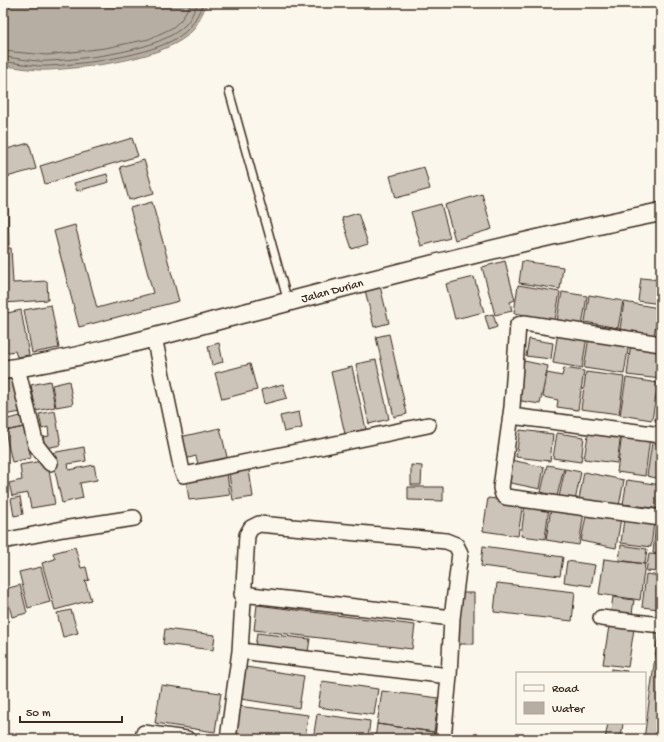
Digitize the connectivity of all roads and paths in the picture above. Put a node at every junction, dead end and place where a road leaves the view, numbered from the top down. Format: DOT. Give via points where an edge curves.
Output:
graph roads {
  1 [pos="229,91"];
  2 [pos="661,212"];
  3 [pos="288,302"];
  4 [pos="154,336"];
  5 [pos="661,344"];
  6 [pos="10,369"];
  7 [pos="512,411"];
  8 [pos="428,425"];
  9 [pos="661,426"];
  10 [pos="661,435"];
  11 [pos="50,462"];
  12 [pos="134,518"];
  13 [pos="661,518"];
  14 [pos="3,541"];
  15 [pos="242,594"];
  16 [pos="452,618"];
  17 [pos="601,618"];
  18 [pos="661,625"];
  19 [pos="240,651"];
  20 [pos="449,676"];
  21 [pos="144,733"];
  22 [pos="187,739"];
  23 [pos="228,739"];
  24 [pos="442,739"];
  1 -- 3 [label="lane"];
  2 -- 3 [label="street, Jalan Durian" via="534,239"];
  3 -- 4 [label="street, Jalan Durian"];
  4 -- 6 [label="street, Jalan Durian"];
  4 -- 8 [label="street" via="184,475"];
  5 -- 7 [label="street" via="521,324 517,328"];
  6 -- 11 [label="street" via="36,445"];
  7 -- 9 [label="street"];
  7 -- 10 [label="street"];
  7 -- 13 [label="street" via="501,488 506,497"];
  12 -- 14 [label="street"];
  15 -- 16 [label="street"];
  15 -- 16 [label="street" via="247,535 251,528 259,524 446,541 456,545 460,553"];
  15 -- 19 [label="street"];
  16 -- 20 [label="street"];
  17 -- 18 [label="street"];
  19 -- 20 [label="street"];
  19 -- 23 [label="street"];
  20 -- 24 [label="street"];
  21 -- 22 [label="street"];
}
